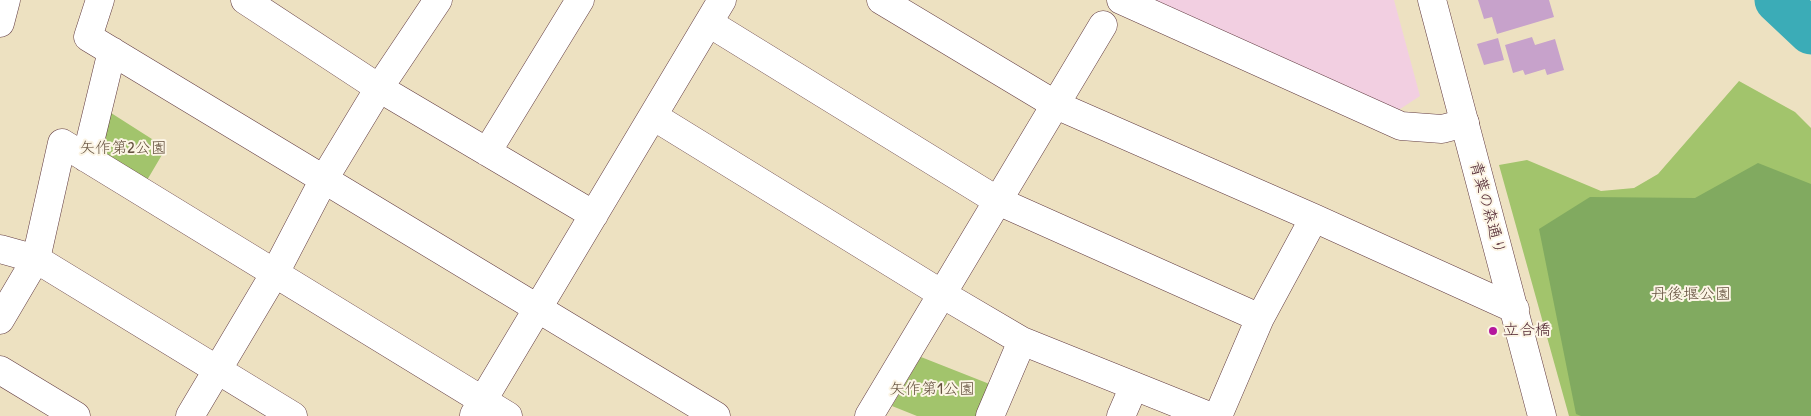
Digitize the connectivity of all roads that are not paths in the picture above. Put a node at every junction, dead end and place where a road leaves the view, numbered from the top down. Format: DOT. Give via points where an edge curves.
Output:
graph roads {
  1 [pos="6,0"];
  2 [pos="100,0"];
  3 [pos="246,0"];
  4 [pos="438,0"];
  5 [pos="580,0"];
  6 [pos="881,0"];
  7 [pos="1121,0"];
  8 [pos="1432,0"];
  9 [pos="716,11"];
  10 [pos="0,23"];
  11 [pos="1103,26"];
  12 [pos="112,51"];
  13 [pos="379,88"];
  14 [pos="1056,105"];
  15 [pos="653,116"];
  16 [pos="1465,123"];
  17 [pos="487,152"];
  18 [pos="86,158"];
  19 [pos="324,179"];
  20 [pos="998,201"];
  21 [pos="594,215"];
  22 [pos="1314,218"];
  23 [pos="0,249"];
  24 [pos="36,259"];
  25 [pos="275,273"];
  26 [pos="942,294"];
  27 [pos="538,309"];
  28 [pos="1515,309"];
  29 [pos="1260,318"];
  30 [pos="0,320"];
  31 [pos="1022,341"];
  32 [pos="0,370"];
  33 [pos="218,370"];
  34 [pos="1134,386"];
  35 [pos="479,408"];
  36 [pos="76,416"];
  37 [pos="190,416"];
  38 [pos="293,416"];
  39 [pos="508,416"];
  40 [pos="716,416"];
  41 [pos="869,416"];
  42 [pos="990,416"];
  43 [pos="1121,416"];
  44 [pos="1209,416"];
  45 [pos="1218,416"];
  46 [pos="1542,416"];
  1 -- 10 [label="street"];
  2 -- 12 [label="street" via="88,37"];
  3 -- 13 [label="street"];
  4 -- 13 [label="street"];
  5 -- 17 [label="street"];
  6 -- 14 [label="street"];
  7 -- 16 [label="street" via="1401,126 1442,129"];
  8 -- 16 [label="street, 青葉の森通り"];
  9 -- 15 [label="street"];
  9 -- 20 [label="street"];
  11 -- 14 [label="street"];
  12 -- 18 [label="street"];
  12 -- 19 [label="street"];
  13 -- 17 [label="street"];
  13 -- 19 [label="street"];
  14 -- 20 [label="street"];
  14 -- 22 [label="street"];
  15 -- 21 [label="street"];
  15 -- 26 [label="street"];
  16 -- 28 [label="street, 青葉の森通り"];
  17 -- 21 [label="street"];
  18 -- 24 [label="street" via="62,143"];
  18 -- 25 [label="street"];
  19 -- 25 [label="street"];
  19 -- 27 [label="street"];
  20 -- 26 [label="street"];
  20 -- 29 [label="street"];
  21 -- 27 [label="street"];
  22 -- 28 [label="street"];
  22 -- 29 [label="street"];
  23 -- 24 [label="street"];
  24 -- 30 [label="street"];
  24 -- 33 [label="street"];
  25 -- 33 [label="street"];
  25 -- 35 [label="street"];
  26 -- 31 [label="street"];
  26 -- 41 [label="street"];
  27 -- 35 [label="street"];
  27 -- 40 [label="street"];
  28 -- 46 [label="street, 青葉の森通り"];
  29 -- 45 [label="street"];
  31 -- 34 [label="street"];
  31 -- 42 [label="street"];
  32 -- 36 [label="street"];
  33 -- 37 [label="street"];
  33 -- 38 [label="street"];
  34 -- 43 [label="street"];
  34 -- 44 [label="street"];
  35 -- 39 [label="street"];
}
